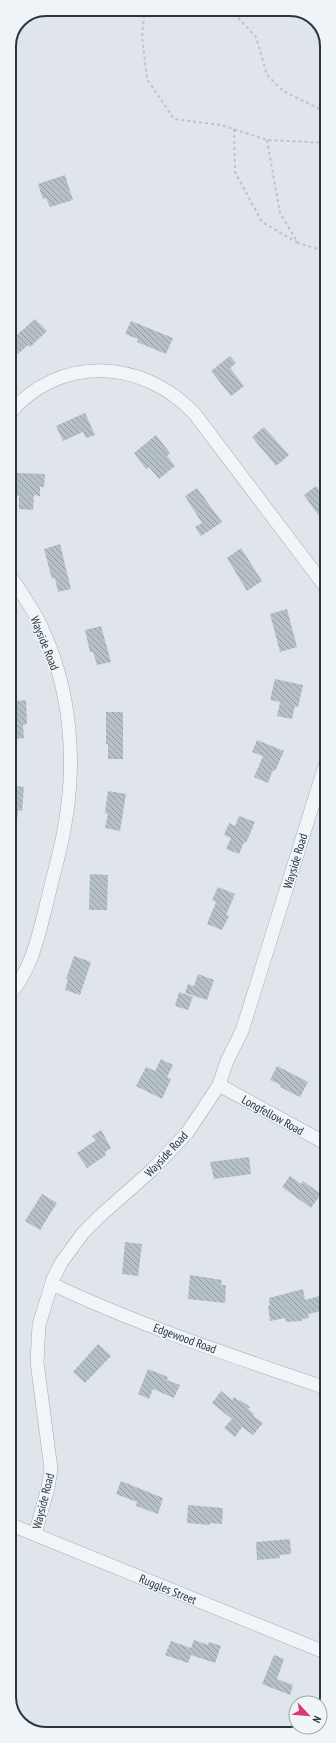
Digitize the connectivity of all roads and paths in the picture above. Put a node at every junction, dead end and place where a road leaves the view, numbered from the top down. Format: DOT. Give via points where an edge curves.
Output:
graph roads {
  1 [pos="144,16"];
  2 [pos="236,16"];
  3 [pos="320,112"];
  4 [pos="234,129"];
  5 [pos="266,140"];
  6 [pos="320,143"];
  7 [pos="298,243"];
  8 [pos="320,250"];
  9 [pos="16,407"];
  10 [pos="320,580"];
  11 [pos="16,584"];
  12 [pos="320,782"];
  13 [pos="16,986"];
  14 [pos="219,1085"];
  15 [pos="320,1140"];
  16 [pos="52,1284"];
  17 [pos="320,1386"];
  18 [pos="16,1527"];
  19 [pos="35,1534"];
  20 [pos="320,1650"];
  1 -- 4 [label="path" via="142,36 147,79 174,119"];
  2 -- 3 [label="path" via="256,37 267,75 284,91 318,108"];
  4 -- 5 [label="path"];
  4 -- 7 [label="path" via="235,172 262,222"];
  5 -- 6 [label="path"];
  5 -- 7 [label="path" via="280,213"];
  7 -- 8 [label="path"];
  9 -- 10 [label="street" via="42,386 73,374 90,371 123,372 155,383 183,401 194,413"];
  11 -- 13 [label="street, Wayside Road" via="41,626 50,648 64,701 71,745 64,830 36,946"];
  12 -- 14 [label="street, Wayside Road" via="242,1031 227,1061"];
  14 -- 15 [label="street, Longfellow Road"];
  14 -- 16 [label="street, Wayside Road" via="183,1138 83,1233 61,1263"];
  16 -- 17 [label="street, Edgewood Road" via="174,1334"];
  16 -- 19 [label="street, Wayside Road" via="39,1325 37,1362 51,1468"];
  18 -- 19 [label="street, Ruggles Street"];
  19 -- 20 [label="street, Ruggles Street"];
}
